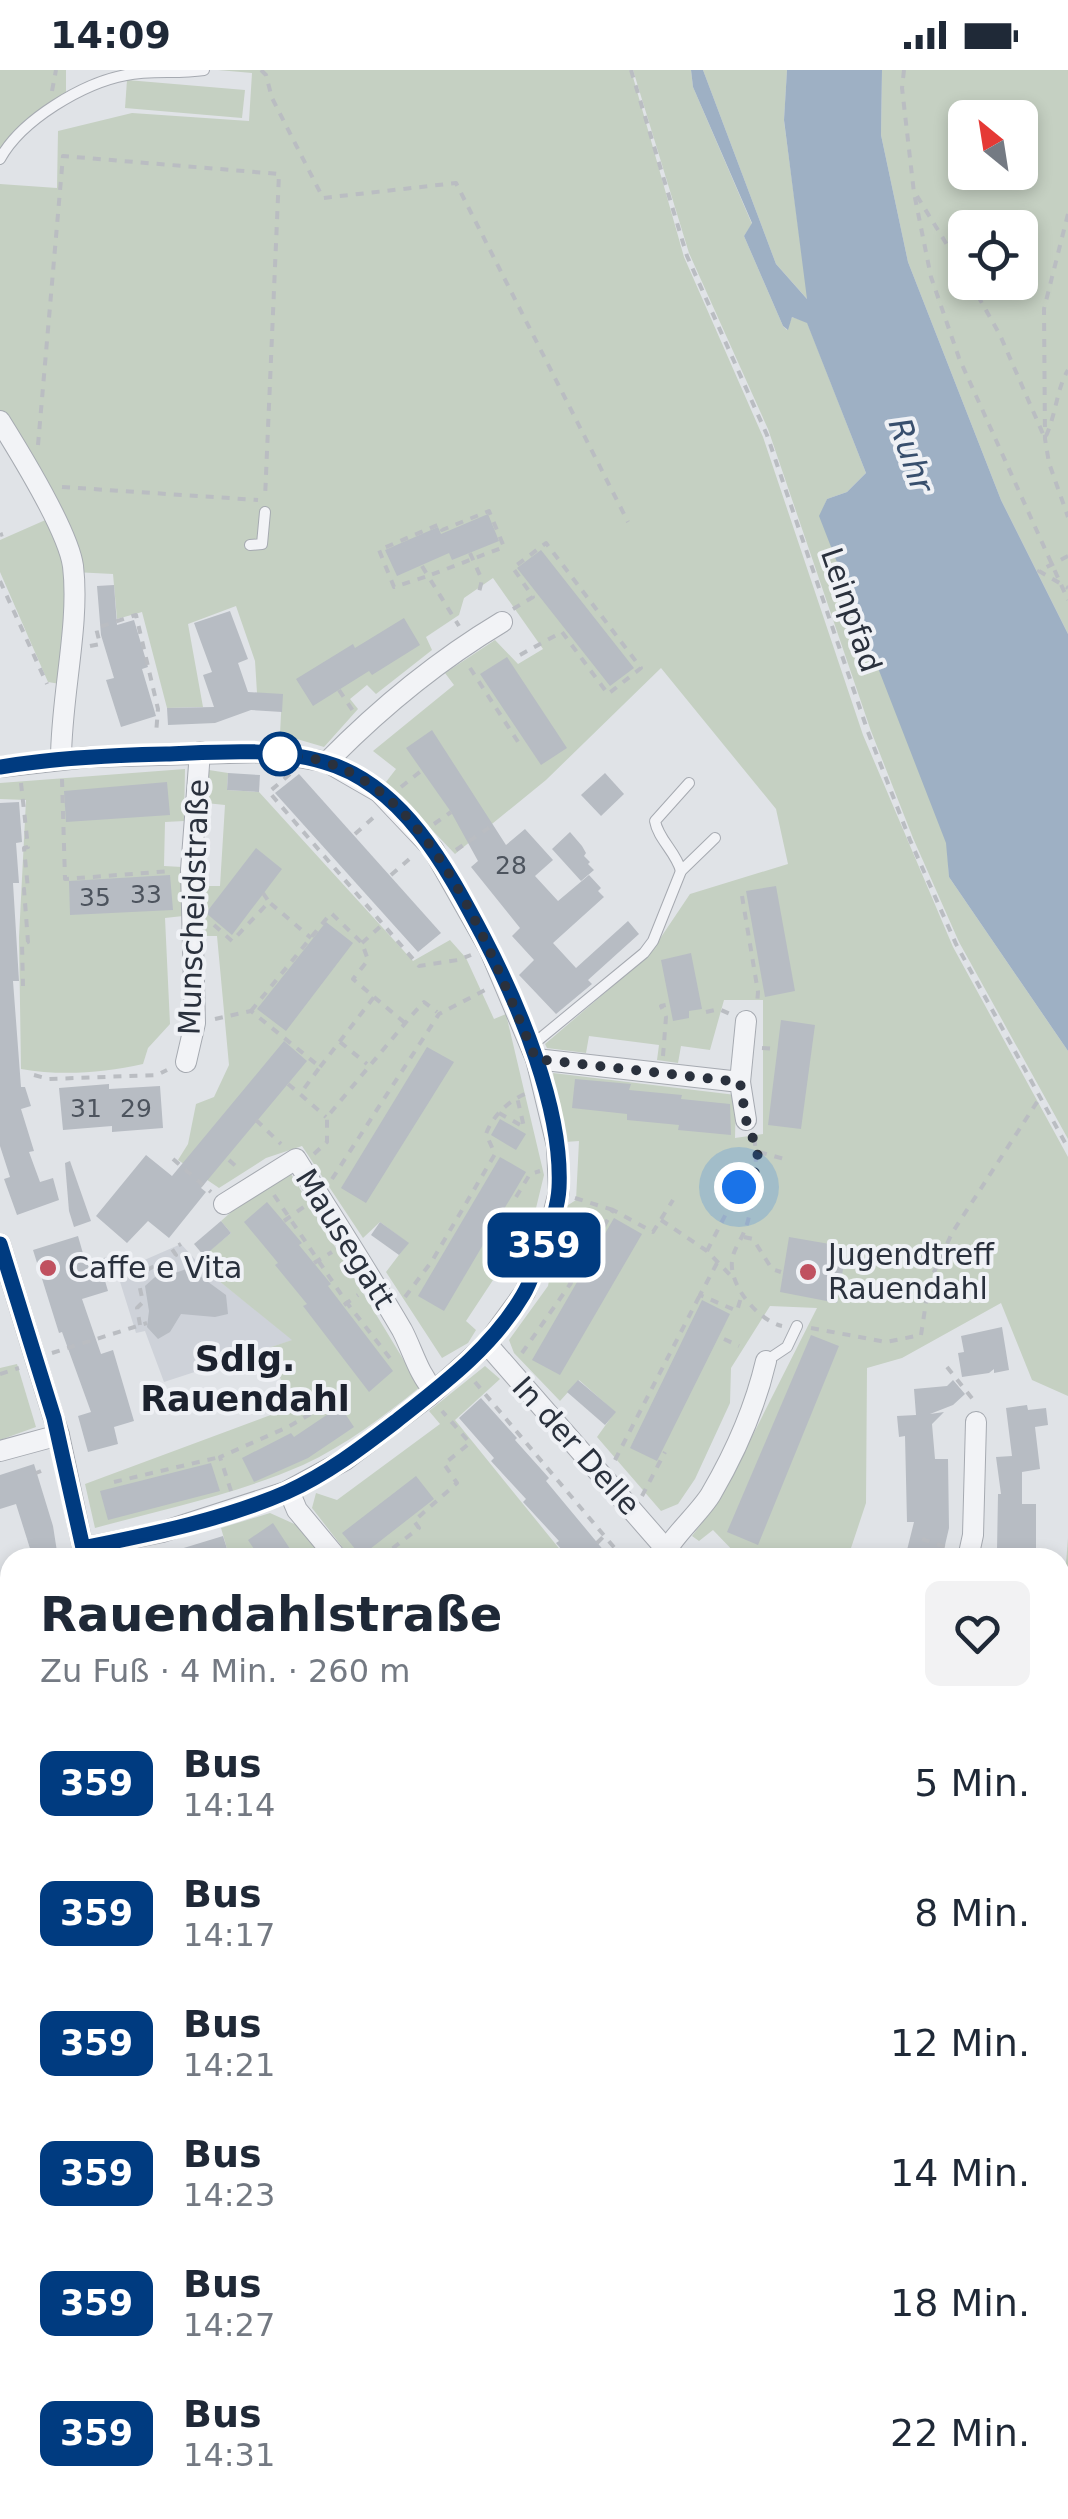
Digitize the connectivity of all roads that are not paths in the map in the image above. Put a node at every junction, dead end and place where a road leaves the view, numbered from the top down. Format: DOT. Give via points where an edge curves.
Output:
graph roads {
  1 [pos="204,70"];
  2 [pos="0,159"];
  3 [pos="0,421"];
  4 [pos="264,512"];
  5 [pos="250,545"];
  6 [pos="502,622"];
  7 [pos="200,752"];
  8 [pos="62,759"];
  9 [pos="318,760"];
  10 [pos="10,765"];
  11 [pos="689,783"];
  12 [pos="715,838"];
  13 [pos="681,870"];
  14 [pos="746,1021"];
  15 [pos="534,1053"];
  16 [pos="186,1062"];
  17 [pos="740,1082"];
  18 [pos="746,1120"];
  19 [pos="224,1204"];
  20 [pos="0,1244"];
  21 [pos="797,1326"];
  22 [pos="487,1344"];
  23 [pos="766,1362"];
  24 [pos="429,1396"];
  25 [pos="979,1416"];
  26 [pos="59,1435"];
  27 [pos="0,1451"];
  28 [pos="288,1491"];
  29 [pos="83,1548"];
  30 [pos="103,1548"];
  31 [pos="328,1548"];
  32 [pos="661,1548"];
  33 [pos="668,1548"];
  34 [pos="970,1548"];
  1 -- 2 [label="lane" via="95,83 21,130"];
  3 -- 8 [label="street" via="72,563"];
  4 -- 5 [label="lane" via="262,544"];
  6 -- 9 [label="street"];
  7 -- 8 [label="street, Munscheidstraße"];
  7 -- 9 [label="street, Munscheidstraße"];
  7 -- 16 [label="street, Munscheidstraße" via="191,870 195,1024"];
  8 -- 10 [label="street, Munscheidstraße"];
  9 -- 15 [label="street, Munscheidstraße" via="388,800 434,852 489,948"];
  11 -- 13 [label="lane" via="655,818"];
  12 -- 13 [label="lane"];
  13 -- 15 [label="lane" via="649,947"];
  14 -- 17 [label="street"];
  15 -- 17 [label="street"];
  15 -- 22 [label="street, Munscheidstraße" via="559,1192 525,1292"];
  17 -- 18 [label="street"];
  19 -- 24 [label="street, Mausegatt" via="296,1159 390,1310"];
  20 -- 26 [label="street"];
  21 -- 23 [label="lane" via="788,1346"];
  22 -- 24 [label="street, Munscheidstraße"];
  22 -- 32 [label="street, In der Delle"];
  23 -- 33 [label="street, In der Delle" via="756,1401 711,1495"];
  24 -- 28 [label="street, Munscheidstraße" via="345,1460"];
  25 -- 34 [label="street"];
  26 -- 27 [label="street"];
  26 -- 29 [label="street"];
  28 -- 30 [label="street, Munscheidstraße"];
  28 -- 31 [label="street"];
}
